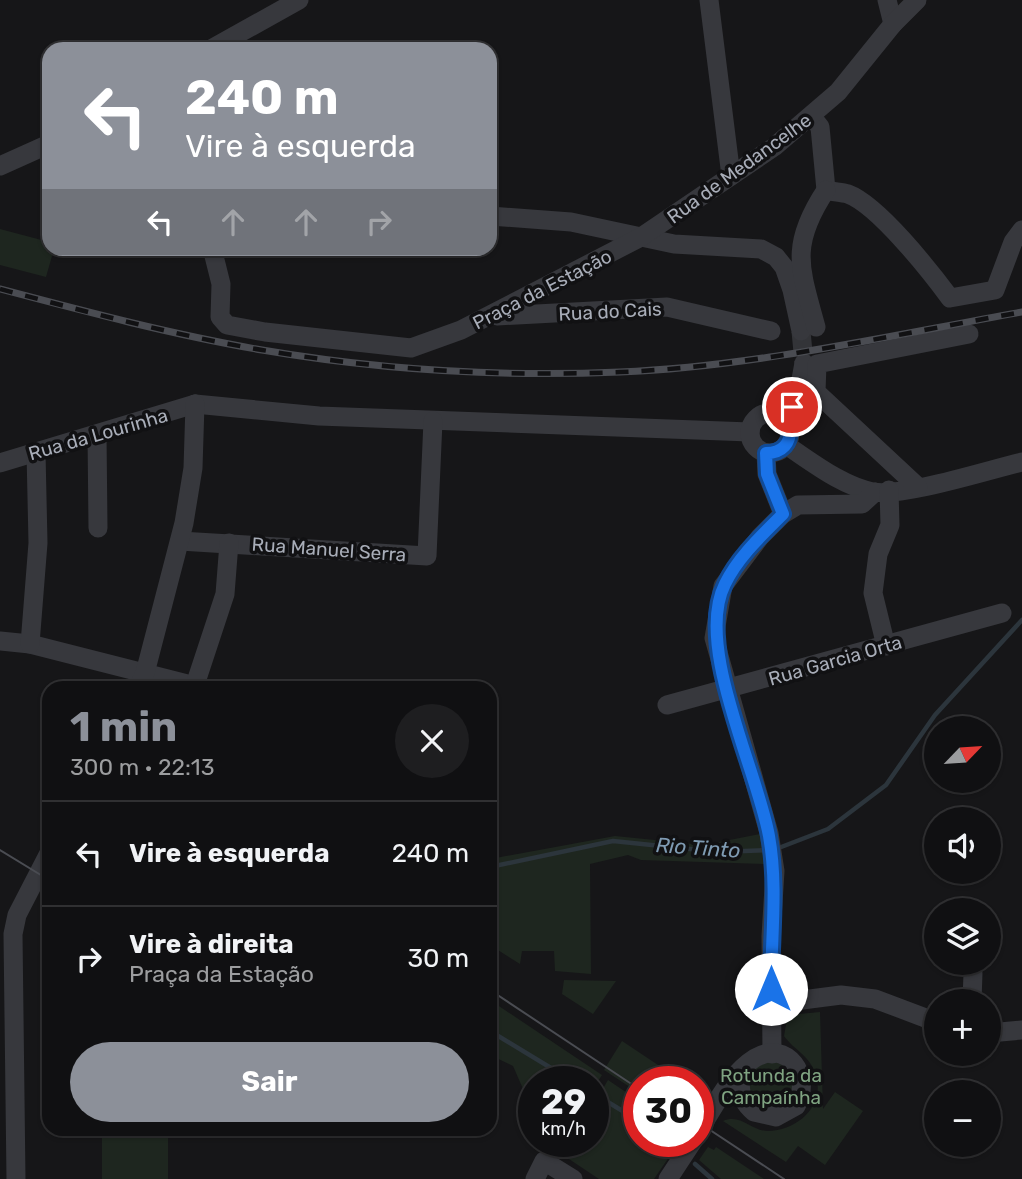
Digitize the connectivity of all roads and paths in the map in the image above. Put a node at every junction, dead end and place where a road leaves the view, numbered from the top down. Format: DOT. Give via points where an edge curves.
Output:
graph roads {
  1 [pos="299,0"];
  2 [pos="709,0"];
  3 [pos="887,0"];
  4 [pos="917,0"];
  5 [pos="892,24"];
  6 [pos="224,42"];
  7 [pos="812,117"];
  8 [pos="42,147"];
  9 [pos="0,152"];
  10 [pos="19,157"];
  11 [pos="42,161"];
  12 [pos="0,166"];
  13 [pos="731,176"];
  14 [pos="826,190"];
  15 [pos="497,216"];
  16 [pos="1022,230"];
  17 [pos="641,237"];
  18 [pos="214,256"];
  19 [pos="489,316"];
  20 [pos="771,331"];
  21 [pos="970,334"];
  22 [pos="804,363"];
  23 [pos="816,392"];
  24 [pos="195,404"];
  25 [pos="432,421"];
  26 [pos="787,431"];
  27 [pos="750,432"];
  28 [pos="97,433"];
  29 [pos="36,452"];
  30 [pos="766,453"];
  31 [pos="1022,462"];
  32 [pos="0,463"];
  33 [pos="918,487"];
  34 [pos="882,491"];
  35 [pos="783,514"];
  36 [pos="98,528"];
  37 [pos="180,541"];
  38 [pos="229,542"];
  39 [pos="1002,613"];
  40 [pos="0,640"];
  41 [pos="30,644"];
  42 [pos="886,646"];
  43 [pos="141,680"];
  44 [pos="201,681"];
  45 [pos="728,689"];
  46 [pos="667,705"];
  47 [pos="42,867"];
  48 [pos="771,1004"];
  49 [pos="924,1017"];
  50 [pos="1022,1030"];
  51 [pos="1001,1032"];
  52 [pos="772,1054"];
  53 [pos="7,1064"];
  54 [pos="744,1069"];
  55 [pos="746,1105"];
  56 [pos="714,1108"];
  57 [pos="714,1112"];
  58 [pos="682,1157"];
  59 [pos="16,1179"];
  60 [pos="535,1179"];
  61 [pos="573,1179"];
  62 [pos="668,1179"];
  1 -- 6 [label="street"];
  2 -- 13 [label="street"];
  3 -- 5 [label="street"];
  4 -- 5 [label="street, Rua de Medancelhe"];
  5 -- 7 [label="street, Rua de Medancelhe"];
  7 -- 13 [label="street, Rua de Medancelhe"];
  7 -- 14 [label="street" via="820,127"];
  8 -- 10 [label="street"];
  9 -- 10 [label="street"];
  10 -- 11 [label="street"];
  10 -- 12 [label="street"];
  13 -- 17 [label="street, Rua de Medancelhe"];
  14 -- 16 [label="street" via="848,194 868,207 950,298 995,290"];
  14 -- 17 [label="street" via="812,214 799,264 808,329 776,257 761,249 674,244"];
  15 -- 17 [label="street" via="564,221"];
  17 -- 19 [label="street, Praça da Estação"];
  18 -- 19 [label="street, Praça da Estação" via="221,284 220,317 227,325 411,348"];
  19 -- 20 [label="street, Rua do Cais" via="667,307"];
  21 -- 23 [label="street" via="817,364"];
  22 -- 26 [label="street"];
  23 -- 26 [label="street" via="802,418"];
  23 -- 33 [label="street"];
  24 -- 25 [label="street"];
  24 -- 28 [label="street, Rua da Lourinha"];
  24 -- 37 [label="street" via="194,468"];
  25 -- 27 [label="street"];
  25 -- 38 [label="street, Rua Manuel Serra" via="427,556"];
  26 -- 27 [label="street" via="773,413 760,416"];
  26 -- 30 [label="street" via="781,450"];
  26 -- 34 [label="street" via="844,481"];
  27 -- 30 [label="street" via="754,446"];
  28 -- 29 [label="street, Rua da Lourinha"];
  28 -- 36 [label="street"];
  29 -- 32 [label="street, Rua da Lourinha"];
  29 -- 41 [label="street" via="38,543"];
  30 -- 35 [label="street" via="767,474"];
  31 -- 33 [label="street"];
  33 -- 34 [label="street"];
  34 -- 35 [label="street" via="862,504 797,505"];
  34 -- 42 [label="street" via="890,525 877,554 873,593"];
  35 -- 45 [label="street" via="723,586 714,638"];
  37 -- 38 [label="street, Rua Manuel Serra"];
  37 -- 43 [label="street"];
  38 -- 44 [label="street" via="225,594"];
  39 -- 42 [label="street, Rua Garcia Orta"];
  40 -- 41 [label="street"];
  41 -- 43 [label="street"];
  42 -- 45 [label="street, Rua Garcia Orta"];
  45 -- 46 [label="street, Rua Garcia Orta"];
  45 -- 48 [label="street" via="769,833 775,871"];
  47 -- 53 [label="street" via="13,934"];
  48 -- 49 [label="street" via="853,996"];
  48 -- 52 [label="street"];
  50 -- 51 [label="street"];
  52 -- 54 [label="street" via="751,1060"];
  52 -- 55 [label="street" via="790,1059 798,1067 802,1096 787,1114 776,1117 765,1117"];
  53 -- 59 [label="street"];
  54 -- 55 [label="street" via="740,1087"];
  54 -- 56 [label="street"];
  55 -- 57 [label="street"];
  58 -- 62 [label="street"];
  60 -- 61 [label="street" via="544,1161"];
}
